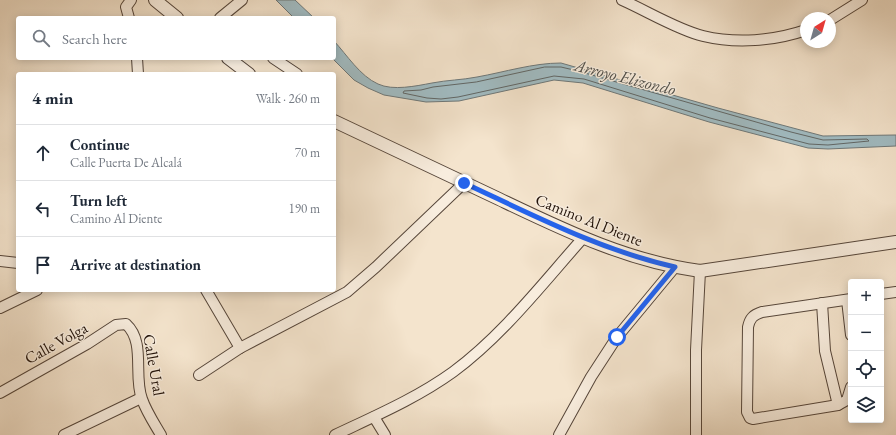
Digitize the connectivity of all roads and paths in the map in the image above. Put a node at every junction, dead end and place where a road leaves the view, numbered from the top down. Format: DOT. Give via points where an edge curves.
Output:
graph roads {
  1 [pos="131,0"];
  2 [pos="155,0"];
  3 [pos="242,0"];
  4 [pos="622,0"];
  5 [pos="862,0"];
  6 [pos="128,16"];
  7 [pos="175,16"];
  8 [pos="224,16"];
  9 [pos="836,16"];
  10 [pos="800,32"];
  11 [pos="137,60"];
  12 [pos="231,60"];
  13 [pos="276,60"];
  14 [pos="138,72"];
  15 [pos="247,72"];
  16 [pos="294,72"];
  17 [pos="336,122"];
  18 [pos="464,183"];
  19 [pos="583,238"];
  20 [pos="896,242"];
  21 [pos="0,261"];
  22 [pos="16,264"];
  23 [pos="675,267"];
  24 [pos="700,271"];
  25 [pos="33,292"];
  26 [pos="207,292"];
  27 [pos="896,292"];
  28 [pos="884,294"];
  29 [pos="848,300"];
  30 [pos="822,303"];
  31 [pos="0,308"];
  32 [pos="126,324"];
  33 [pos="240,348"];
  34 [pos="199,375"];
  35 [pos="0,393"];
  36 [pos="848,397"];
  37 [pos="141,398"];
  38 [pos="838,404"];
  39 [pos="374,417"];
  40 [pos="64,435"];
  41 [pos="161,435"];
  42 [pos="335,435"];
  43 [pos="385,435"];
  44 [pos="559,435"];
  45 [pos="696,435"];
  1 -- 6 [label="street" via="126,7"];
  2 -- 7 [label="street"];
  3 -- 8 [label="street"];
  4 -- 10 [label="street" via="702,36 764,39"];
  5 -- 9 [label="street"];
  11 -- 14 [label="street"];
  12 -- 15 [label="street"];
  13 -- 16 [label="street"];
  17 -- 18 [label="street, Camino Al Diente"];
  18 -- 19 [label="street, Camino Al Diente"];
  18 -- 33 [label="street" via="347,292"];
  19 -- 23 [label="street, Camino Al Diente" via="644,260"];
  19 -- 39 [label="street" via="469,359 436,383"];
  20 -- 24 [label="street, Camino Al Diente"];
  21 -- 22 [label="street"];
  23 -- 24 [label="street, Camino Al Diente"];
  23 -- 44 [label="street" via="617,337 591,377"];
  24 -- 45 [label="street" via="696,350"];
  25 -- 31 [label="street"];
  26 -- 33 [label="street"];
  27 -- 28 [label="street"];
  29 -- 30 [label="street"];
  30 -- 38 [label="street" via="825,351"];
  30 -- 38 [label="street" via="762,312 750,319 747,412 753,419"];
  32 -- 35 [label="street, Calle Volga" via="116,325"];
  32 -- 37 [label="street, Calle Ural" via="134,333"];
  33 -- 34 [label="street"];
  36 -- 38 [label="street" via="847,400"];
  37 -- 40 [label="street"];
  37 -- 41 [label="street, Calle Ural"];
  39 -- 42 [label="street"];
  39 -- 43 [label="street"];
}
